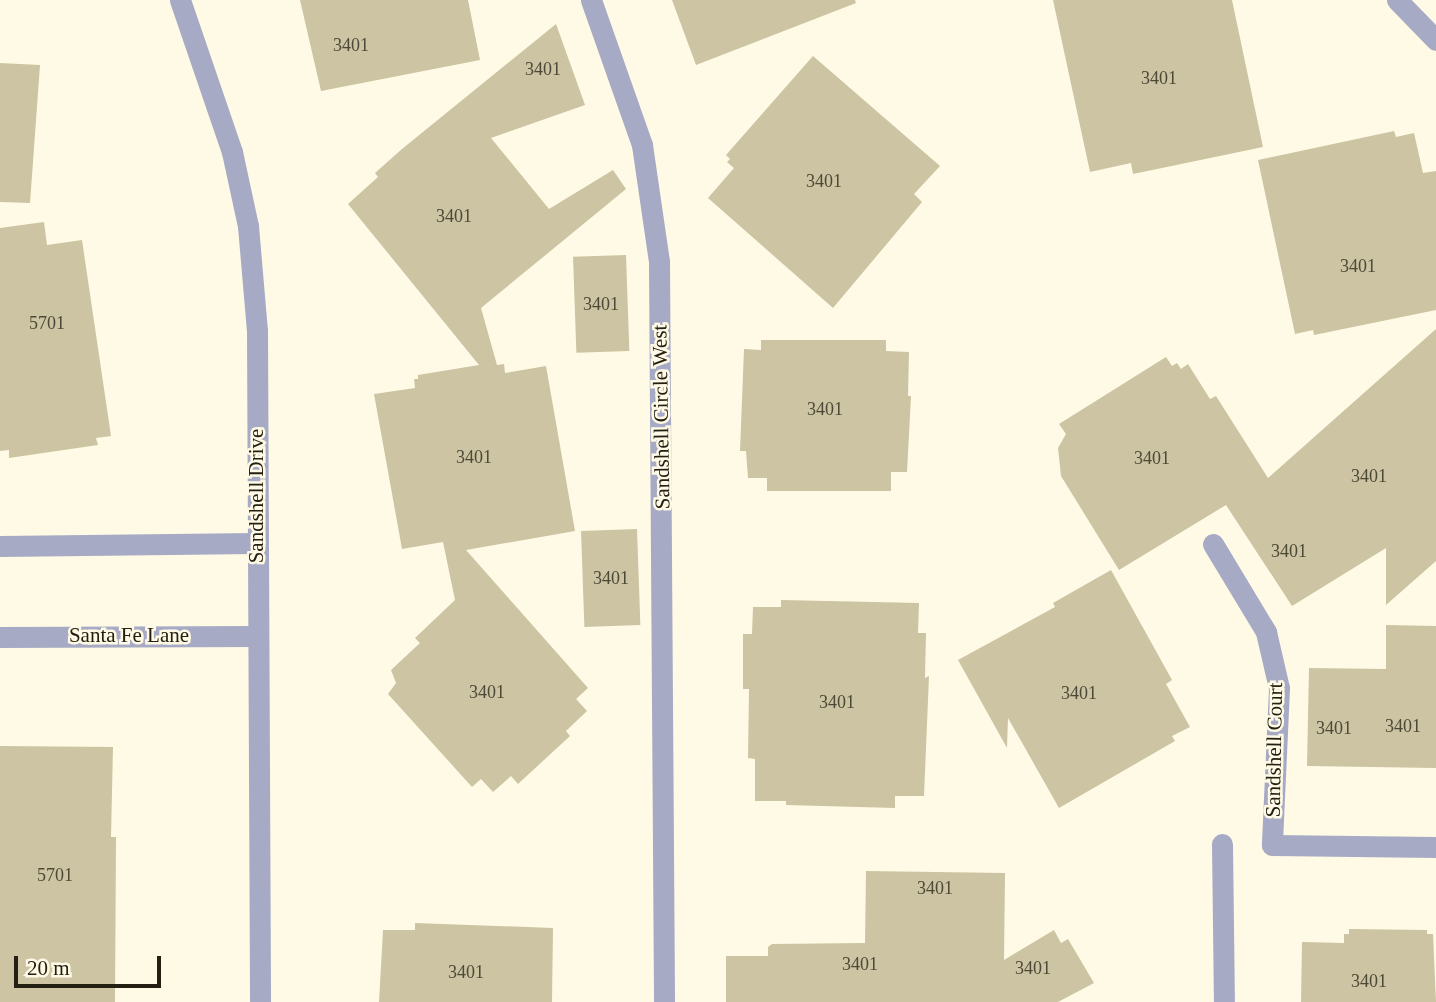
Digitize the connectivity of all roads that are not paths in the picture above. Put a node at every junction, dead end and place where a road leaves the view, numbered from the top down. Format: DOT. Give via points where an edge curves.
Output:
graph roads {
  1 [pos="180,0"];
  2 [pos="590,0"];
  3 [pos="1397,0"];
  4 [pos="1436,40"];
  5 [pos="256,543"];
  6 [pos="1213,544"];
  7 [pos="0,546"];
  8 [pos="258,636"];
  9 [pos="0,637"];
  10 [pos="1223,844"];
  11 [pos="1436,847"];
  12 [pos="260,1002"];
  13 [pos="664,1002"];
  14 [pos="1224,1002"];
  1 -- 5 [label="street, Sandshell Drive" via="232,152 248,226 257,330"];
  2 -- 13 [label="street, Sandshell Circle West" via="642,145 659,262"];
  3 -- 4 [label="street"];
  5 -- 7 [label="street"];
  5 -- 8 [label="street, Sandshell Drive"];
  6 -- 11 [label="street, Sandshell Court" via="1266,632 1279,688 1272,845"];
  8 -- 9 [label="street, Santa Fe Lane"];
  8 -- 12 [label="street, Sandshell Drive"];
  10 -- 14 [label="street"];
}
